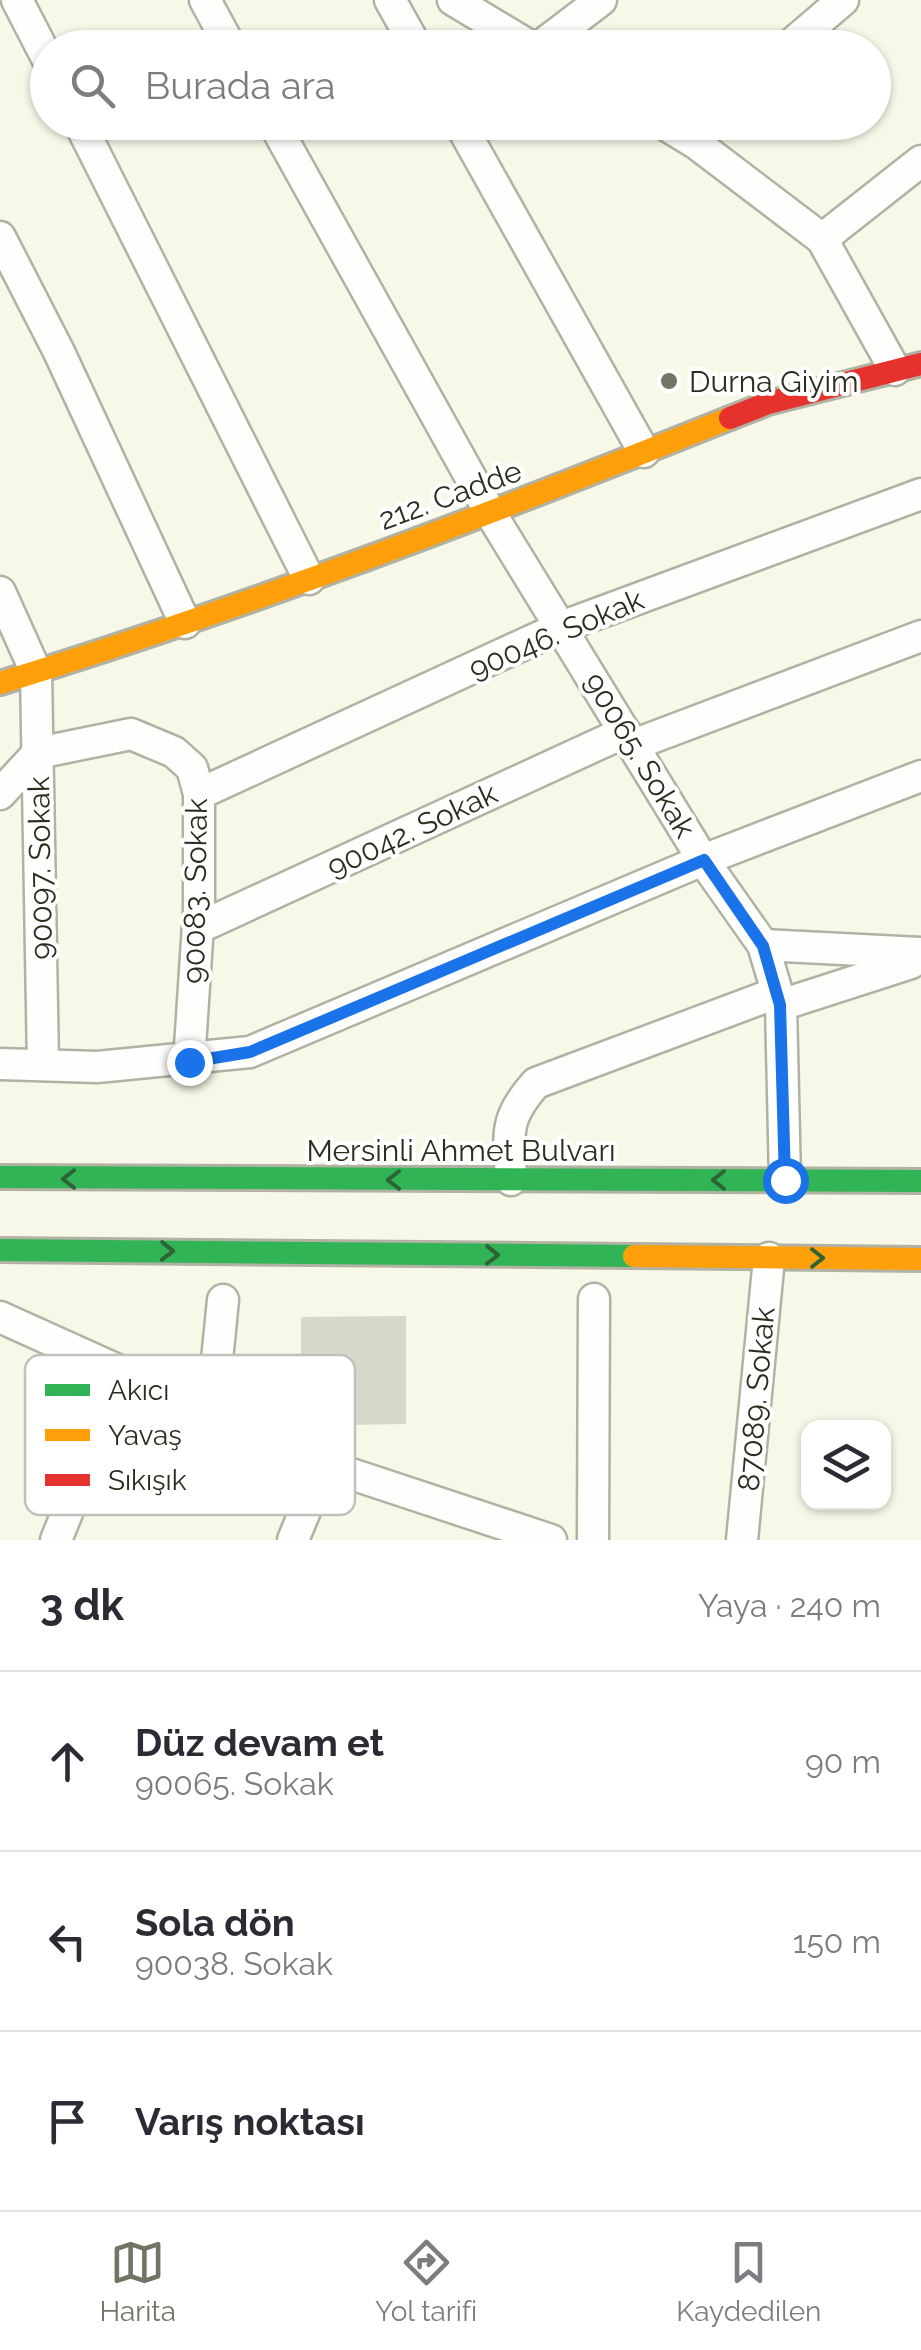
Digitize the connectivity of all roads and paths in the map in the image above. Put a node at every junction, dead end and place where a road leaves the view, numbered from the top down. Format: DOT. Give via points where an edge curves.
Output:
graph roads {
  1 [pos="17,0"];
  2 [pos="205,0"];
  3 [pos="390,0"];
  4 [pos="452,0"];
  5 [pos="601,0"];
  6 [pos="843,0"];
  7 [pos="32,30"];
  8 [pos="221,30"];
  9 [pos="407,30"];
  10 [pos="504,30"];
  11 [pos="560,30"];
  12 [pos="808,30"];
  13 [pos="88,140"];
  14 [pos="283,140"];
  15 [pos="469,140"];
  16 [pos="696,140"];
  17 [pos="921,161"];
  18 [pos="0,236"];
  19 [pos="822,240"];
  20 [pos="908,367"];
  21 [pos="644,452"];
  22 [pos="921,494"];
  23 [pos="491,514"];
  24 [pos="308,580"];
  25 [pos="0,592"];
  26 [pos="184,624"];
  27 [pos="560,626"];
  28 [pos="921,636"];
  29 [pos="36,672"];
  30 [pos="0,683"];
  31 [pos="629,739"];
  32 [pos="38,754"];
  33 [pos="921,776"];
  34 [pos="0,794"];
  35 [pos="199,794"];
  36 [pos="704,860"];
  37 [pos="198,928"];
  38 [pos="763,946"];
  39 [pos="921,957"];
  40 [pos="778,999"];
  41 [pos="189,1062"];
  42 [pos="0,1064"];
  43 [pos="43,1065"];
  44 [pos="0,1177"];
  45 [pos="511,1180"];
  46 [pos="785,1180"];
  47 [pos="921,1180"];
  48 [pos="0,1250"];
  49 [pos="769,1258"];
  50 [pos="921,1259"];
  51 [pos="223,1300"];
  52 [pos="594,1300"];
  53 [pos="0,1317"];
  54 [pos="86,1355"];
  55 [pos="218,1355"];
  56 [pos="355,1477"];
  57 [pos="66,1515"];
  58 [pos="303,1515"];
  59 [pos="495,1532"];
  60 [pos="56,1540"];
  61 [pos="293,1540"];
  62 [pos="550,1540"];
  63 [pos="593,1540"];
  64 [pos="742,1540"];
  1 -- 7 [label="street"];
  2 -- 8 [label="street"];
  3 -- 9 [label="street"];
  4 -- 10 [label="street"];
  5 -- 11 [label="street"];
  6 -- 12 [label="street"];
  13 -- 24 [label="street"];
  14 -- 23 [label="street, 90065. Sokak"];
  15 -- 21 [label="street"];
  16 -- 19 [label="street"];
  17 -- 19 [label="street"];
  18 -- 26 [label="street"];
  19 -- 20 [label="street"];
  20 -- 21 [label="main road, 212. Cadde" via="768,404"];
  21 -- 23 [label="main road, 212. Cadde"];
  22 -- 27 [label="street, 90046. Sokak"];
  23 -- 24 [label="main road, 212. Cadde"];
  23 -- 27 [label="street, 90065. Sokak"];
  24 -- 26 [label="main road, 212. Cadde"];
  25 -- 29 [label="street"];
  26 -- 29 [label="main road, 212. Cadde"];
  27 -- 31 [label="street, 90065. Sokak"];
  27 -- 35 [label="street, 90046. Sokak"];
  28 -- 31 [label="street, 90042. Sokak"];
  29 -- 30 [label="main road, 212. Cadde"];
  29 -- 32 [label="street, 90097. Sokak"];
  31 -- 36 [label="street, 90065. Sokak"];
  31 -- 37 [label="street, 90042. Sokak"];
  32 -- 34 [label="street"];
  32 -- 35 [label="street, 90083. Sokak" via="131,734 174,752 192,768"];
  32 -- 43 [label="street, 90097. Sokak"];
  33 -- 36 [label="street"];
  35 -- 37 [label="street, 90083. Sokak"];
  36 -- 38 [label="street, 90065. Sokak"];
  36 -- 41 [label="street" via="250,1052"];
  37 -- 41 [label="street, 90083. Sokak"];
  38 -- 39 [label="street"];
  38 -- 40 [label="street, 90065. Sokak"];
  39 -- 40 [label="street"];
  40 -- 45 [label="street" via="536,1083 514,1108"];
  40 -- 46 [label="street, 90065. Sokak"];
  41 -- 43 [label="street"];
  42 -- 43 [label="street"];
  45 -- 44 [label="main road, Mersinli Ahmet Bulvarı, one-way"];
  46 -- 45 [label="main road, Mersinli Ahmet Bulvarı, one-way"];
  46 -- 47 [label="main road, Mersinli Ahmet Bulvarı"];
  48 -- 49 [label="main road, one-way"];
  49 -- 50 [label="main road, one-way"];
  49 -- 64 [label="street, 87089. Sokak"];
  51 -- 55 [label="street"];
  52 -- 63 [label="street"];
  53 -- 54 [label="street"];
  56 -- 59 [label="street"];
  57 -- 60 [label="street"];
  58 -- 61 [label="street"];
  59 -- 62 [label="street"];
}
